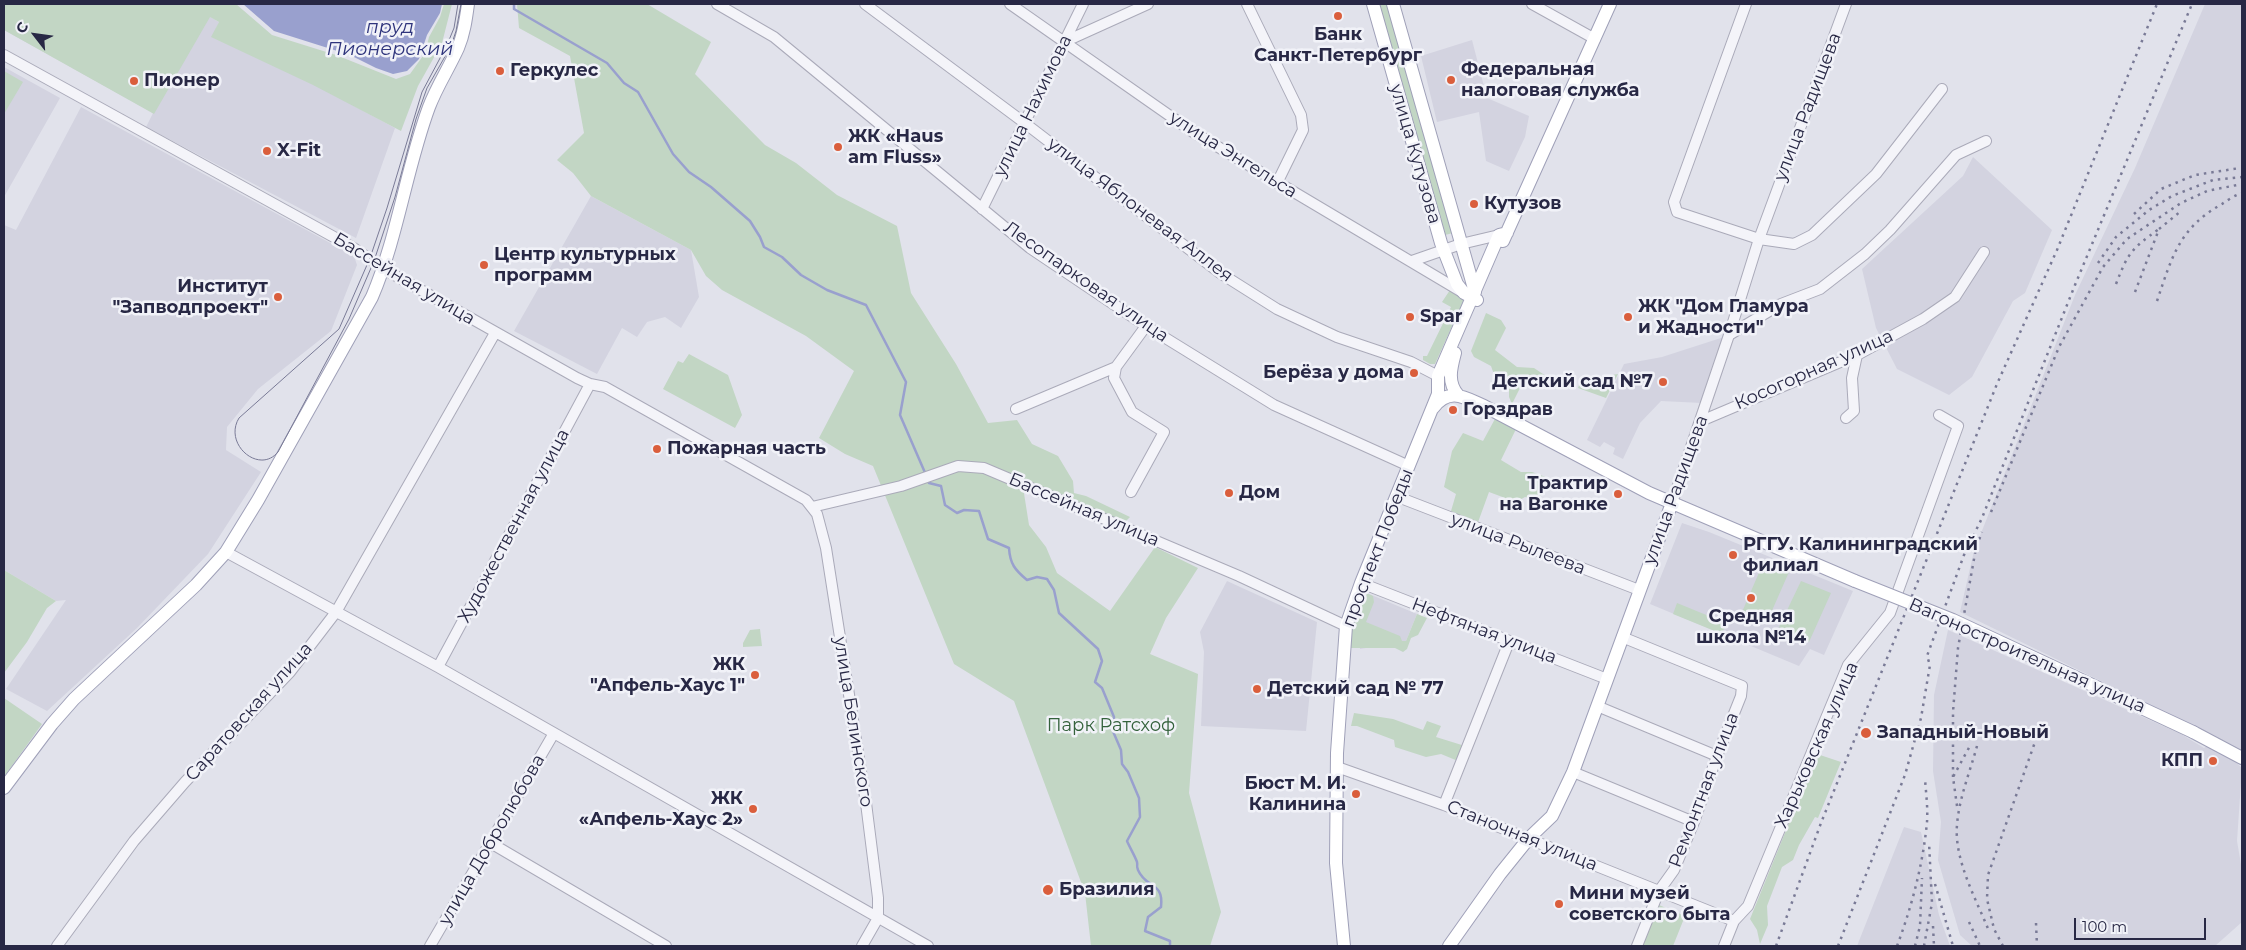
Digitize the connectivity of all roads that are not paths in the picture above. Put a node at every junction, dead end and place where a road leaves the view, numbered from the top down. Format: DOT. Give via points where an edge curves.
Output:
graph roads {
  1 [pos="468,4"];
  2 [pos="717,4"];
  3 [pos="864,4"];
  4 [pos="1010,4"];
  5 [pos="1083,4"];
  6 [pos="1148,4"];
  7 [pos="1247,4"];
  8 [pos="1373,4"];
  9 [pos="1393,4"];
  10 [pos="1532,4"];
  11 [pos="1610,4"];
  12 [pos="1746,4"];
  13 [pos="1846,4"];
  14 [pos="734,7"];
  15 [pos="1595,39"];
  16 [pos="1064,42"];
  17 [pos="4,55"];
  18 [pos="1942,89"];
  19 [pos="1026,124"];
  20 [pos="1986,141"];
  21 [pos="1277,183"];
  22 [pos="982,208"];
  23 [pos="1503,234"];
  24 [pos="1759,239"];
  25 [pos="1461,244"];
  26 [pos="1444,250"];
  27 [pos="1984,252"];
  28 [pos="1412,261"];
  29 [pos="383,268"];
  30 [pos="1472,295"];
  31 [pos="1146,326"];
  32 [pos="495,333"];
  33 [pos="1729,334"];
  34 [pos="1857,355"];
  35 [pos="1116,366"];
  36 [pos="1438,376"];
  37 [pos="590,384"];
  38 [pos="1458,395"];
  39 [pos="1016,409"];
  40 [pos="1432,410"];
  41 [pos="1940,415"];
  42 [pos="1846,418"];
  43 [pos="1701,421"];
  44 [pos="1409,466"];
  45 [pos="1131,492"];
  46 [pos="1398,497"];
  47 [pos="809,503"];
  48 [pos="1672,503"];
  49 [pos="226,552"];
  50 [pos="1361,583"];
  51 [pos="1639,590"];
  52 [pos="336,612"];
  53 [pos="1346,626"];
  54 [pos="1622,636"];
  55 [pos="1509,642"];
  56 [pos="438,667"];
  57 [pos="1607,679"];
  58 [pos="1597,706"];
  59 [pos="554,733"];
  60 [pos="1717,756"];
  61 [pos="2242,758"];
  62 [pos="1336,767"];
  63 [pos="1573,772"];
  64 [pos="4,788"];
  65 [pos="1444,805"];
  66 [pos="1694,822"];
  67 [pos="1530,838"];
  68 [pos="489,842"];
  69 [pos="1659,891"];
  70 [pos="878,918"];
  71 [pos="1734,921"];
  72 [pos="58,946"];
  73 [pos="430,946"];
  74 [pos="666,946"];
  75 [pos="862,946"];
  76 [pos="928,946"];
  77 [pos="1344,946"];
  78 [pos="1449,946"];
  79 [pos="1637,946"];
  80 [pos="1724,946"];
  1 -- 29 [label="main road" via="459,47 430,105"];
  2 -- 14 [label="street, Лесопарковая улица"];
  3 -- 19 [label="street, улица Яблоневая Аллея"];
  4 -- 16 [label="street, улица Энгельса"];
  5 -- 16 [label="street, улица Нахимова"];
  6 -- 16 [label="street"];
  7 -- 21 [label="street" via="1301,116 1303,130"];
  8 -- 26 [label="main road, улица Кутузова"];
  9 -- 25 [label="main road, улица Кутузова"];
  10 -- 15 [label="street"];
  11 -- 15 [label="main road, проспект Победы"];
  12 -- 24 [label="street" via="1674,207 1677,212"];
  13 -- 24 [label="street, улица Радищева"];
  14 -- 22 [label="street, Лесопарковая улица"];
  15 -- 23 [label="main road, проспект Победы"];
  16 -- 19 [label="street, улица Нахимова"];
  16 -- 21 [label="street, улица Энгельса" via="1192,132"];
  17 -- 29 [label="street, Бассейная улица" via="352,246"];
  18 -- 24 [label="street" via="1876,174 1812,235 1794,244"];
  19 -- 22 [label="street, улица Нахимова"];
  19 -- 36 [label="street, улица Яблоневая Аллея" via="1193,254 1269,304 1337,337 1411,362"];
  20 -- 33 [label="street" via="1956,155 1890,230 1820,289 1781,304"];
  21 -- 28 [label="street, улица Энгельса"];
  22 -- 31 [label="street, Лесопарковая улица" via="1030,248"];
  23 -- 25 [label="street"];
  23 -- 30 [label="main road, проспект Победы"];
  24 -- 33 [label="street, улица Радищева"];
  25 -- 26 [label="street"];
  25 -- 30 [label="main road, улица Кутузова"];
  26 -- 28 [label="street"];
  26 -- 30 [label="main road, улица Кутузова" via="1457,284"];
  27 -- 34 [label="street, Косогорная улица" via="1955,298"];
  28 -- 30 [label="street, улица Энгельса"];
  29 -- 32 [label="street, Бассейная улица"];
  29 -- 49 [label="main road" via="372,297"];
  30 -- 36 [label="main road, проспект Победы"];
  30 -- 38 [label="main road, проспект Победы" via="1451,367 1451,386"];
  31 -- 35 [label="street"];
  31 -- 44 [label="street, Лесопарковая улица" via="1274,405"];
  32 -- 37 [label="street, Бассейная улица"];
  32 -- 52 [label="street, Саратовская улица"];
  33 -- 43 [label="street, улица Радищева"];
  34 -- 42 [label="street" via="1852,378 1854,411"];
  34 -- 43 [label="street, Косогорная улица"];
  35 -- 39 [label="street"];
  35 -- 45 [label="street" via="1114,378 1132,412 1164,432"];
  36 -- 40 [label="main road, проспект Победы" via="1438,394"];
  37 -- 47 [label="street, Бассейная улица" via="605,387"];
  37 -- 56 [label="street, Художественная улица"];
  38 -- 40 [label="main road" via="1442,399"];
  38 -- 48 [label="main road, Вагоностроительная улица"];
  40 -- 44 [label="main road, проспект Победы"];
  41 -- 71 [label="street, Харьковская улица" via="1958,426 1890,612 1848,666 1748,906"];
  43 -- 48 [label="street, улица Радищева"];
  44 -- 46 [label="main road, проспект Победы"];
  46 -- 50 [label="main road, проспект Победы"];
  46 -- 51 [label="street, улица Рылеева"];
  47 -- 53 [label="street, Бассейная улица" via="901,486 958,466 984,468 1239,576"];
  47 -- 70 [label="street, улица Белинского" via="820,522 826,548 866,803"];
  48 -- 51 [label="main road, улица Радищева"];
  48 -- 61 [label="main road, Вагоностроительная улица, bridge" via="1954,620"];
  49 -- 52 [label="street"];
  49 -- 64 [label="main road" via="74,699"];
  50 -- 53 [label="main road, проспект Победы"];
  50 -- 55 [label="street, Нефтяная улица"];
  51 -- 54 [label="main road, улица Радищева"];
  52 -- 56 [label="street"];
  52 -- 72 [label="street, Саратовская улица" via="284,678 134,841"];
  53 -- 62 [label="main road, проспект Победы"];
  54 -- 57 [label="main road, улица Радищева"];
  54 -- 60 [label="street, Ремонтная улица" via="1742,686"];
  55 -- 57 [label="street, Нефтяная улица"];
  55 -- 65 [label="street"];
  56 -- 59 [label="street"];
  57 -- 58 [label="main road, улица Радищева"];
  58 -- 60 [label="street"];
  58 -- 63 [label="main road, улица Радищева"];
  59 -- 68 [label="street, улица Добролюбова"];
  59 -- 70 [label="street"];
  60 -- 66 [label="street, Ремонтная улица"];
  62 -- 65 [label="street, Станочная улица"];
  62 -- 77 [label="main road, проспект Победы" via="1336,863"];
  63 -- 66 [label="street"];
  63 -- 67 [label="main road, улица Радищева" via="1552,816"];
  65 -- 67 [label="street, Станочная улица"];
  66 -- 69 [label="street, Ремонтная улица" via="1674,870"];
  67 -- 69 [label="street, Станочная улица"];
  67 -- 78 [label="main road, улица Радищева"];
  68 -- 73 [label="street, улица Добролюбова"];
  68 -- 74 [label="street"];
  69 -- 71 [label="street, Станочная улица"];
  69 -- 79 [label="street, Ремонтная улица"];
  70 -- 75 [label="street"];
  70 -- 76 [label="street"];
  71 -- 80 [label="street, Харьковская улица"];
}
